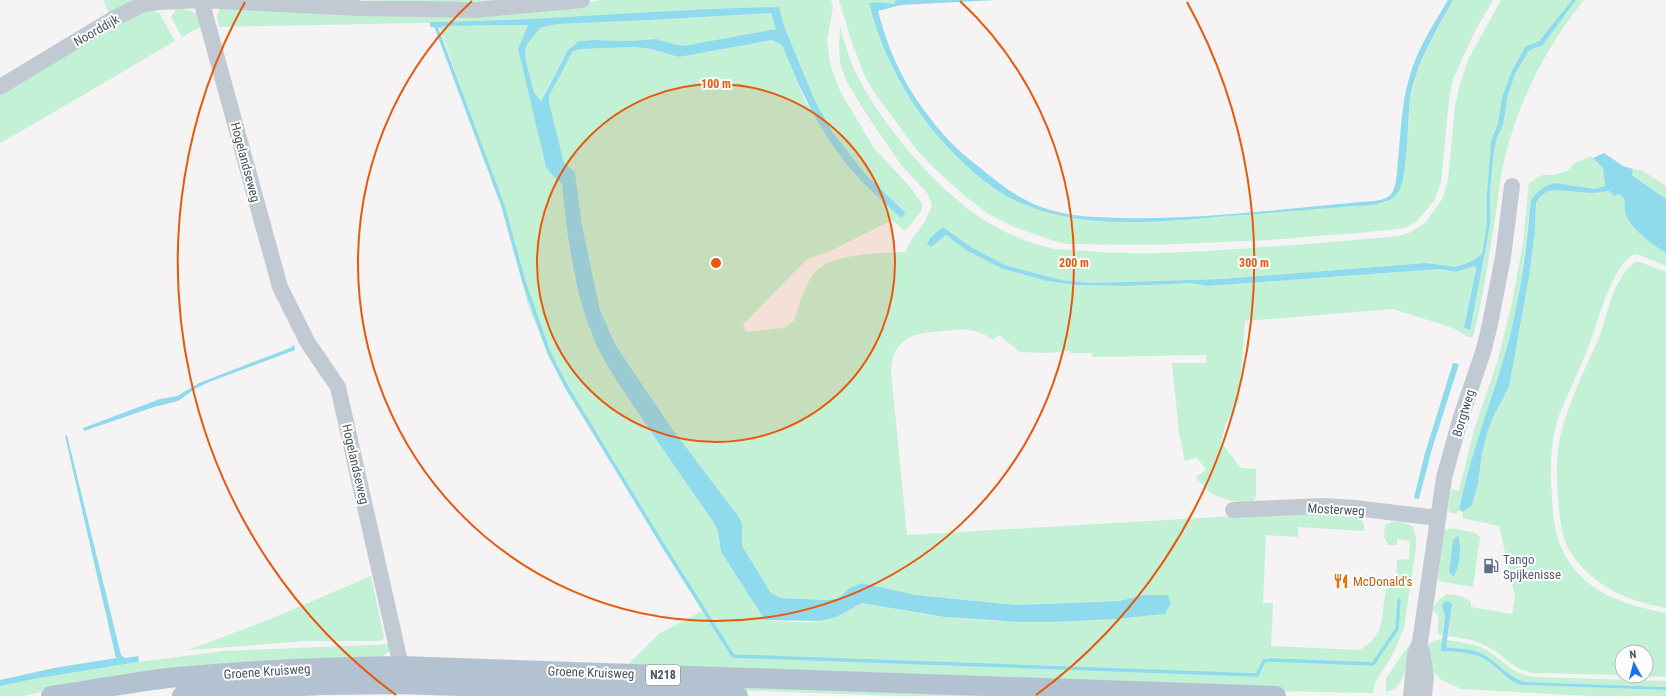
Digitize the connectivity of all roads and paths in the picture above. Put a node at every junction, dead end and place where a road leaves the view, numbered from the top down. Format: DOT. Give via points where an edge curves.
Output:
graph roads {
  1 [pos="201,0"];
  2 [pos="582,0"];
  3 [pos="0,87"];
  4 [pos="1512,186"];
  5 [pos="1233,510"];
  6 [pos="1438,518"];
  7 [pos="1420,642"];
  8 [pos="401,675"];
  9 [pos="51,696"];
  10 [pos="182,696"];
  11 [pos="738,696"];
  12 [pos="1276,696"];
  13 [pos="1411,696"];
  14 [pos="1424,696"];
  1 -- 2 [label="street" via="359,8 474,10"];
  1 -- 3 [label="street, Noorddijk" via="143,4"];
  1 -- 8 [label="street, Hogelandseweg" via="280,287 308,343 338,387"];
  4 -- 6 [label="street, Borgtweg" via="1503,257 1490,324 1444,478"];
  5 -- 6 [label="street, Mosterweg" via="1323,506"];
  6 -- 7 [label="street, Borgtweg"];
  7 -- 13 [label="street, Borgtweg" via="1415,654"];
  7 -- 14 [label="street, Borgtweg" via="1426,677"];
  8 -- 9 [label="main road, Groene Kruisweg / N218" via="321,667 244,671"];
  8 -- 10 [label="main road, Groene Kruisweg / N218" via="322,685"];
  8 -- 11 [label="main road, Groene Kruisweg / N218"];
  8 -- 12 [label="main road, Groene Kruisweg / N218"];
}
